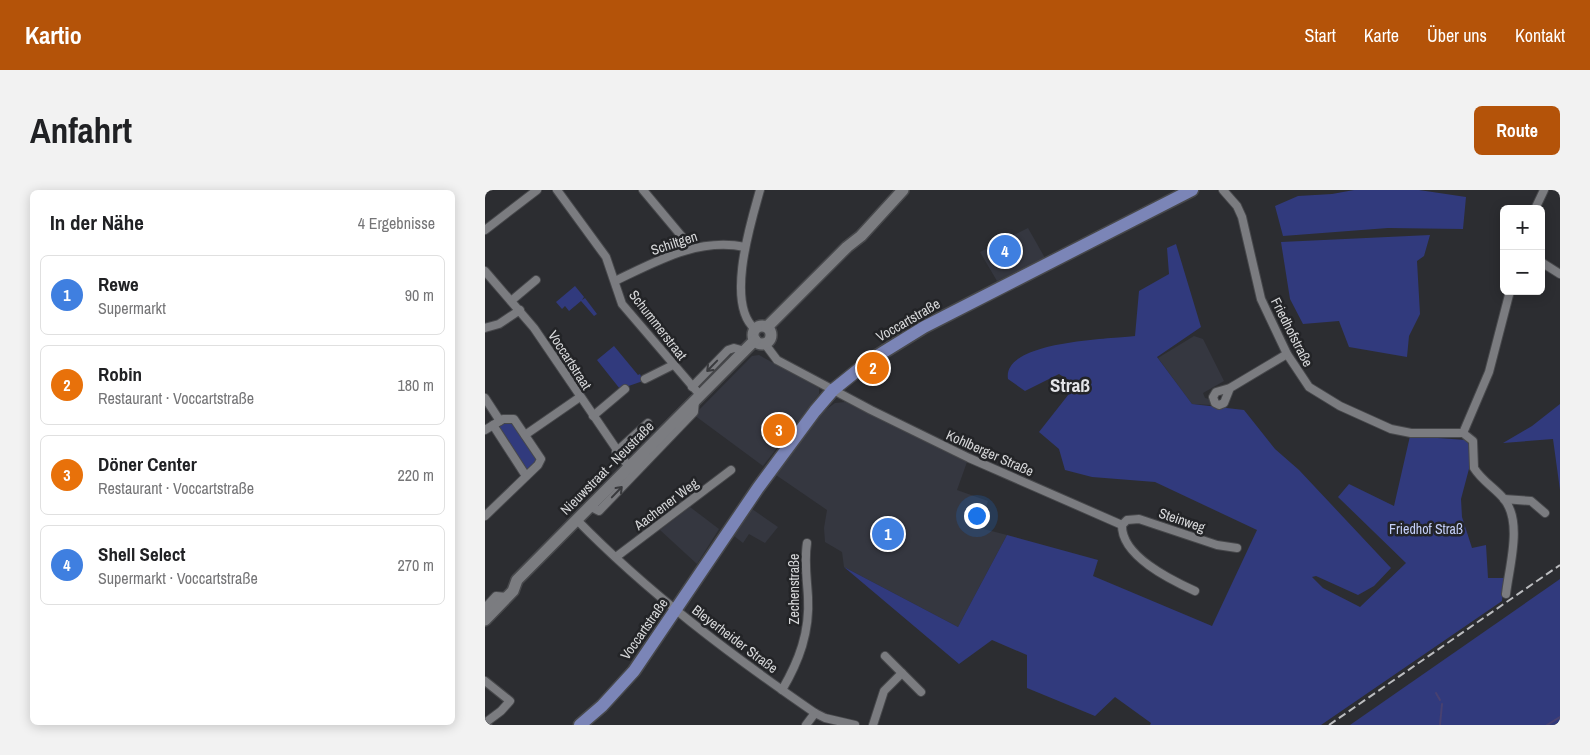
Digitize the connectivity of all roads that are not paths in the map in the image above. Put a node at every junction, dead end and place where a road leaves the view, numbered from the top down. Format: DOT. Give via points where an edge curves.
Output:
graph roads {
  1 [pos="537,190"];
  2 [pos="557,190"];
  3 [pos="643,190"];
  4 [pos="760,190"];
  5 [pos="903,190"];
  6 [pos="1192,190"];
  7 [pos="1223,190"];
  8 [pos="1544,190"];
  9 [pos="1537,205"];
  10 [pos="485,230"];
  11 [pos="745,247"];
  12 [pos="689,249"];
  13 [pos="1545,265"];
  14 [pos="485,271"];
  15 [pos="1560,274"];
  16 [pos="536,280"];
  17 [pos="615,281"];
  18 [pos="1509,295"];
  19 [pos="511,301"];
  20 [pos="520,310"];
  21 [pos="767,327"];
  22 [pos="485,328"];
  23 [pos="758,338"];
  24 [pos="1287,354"];
  25 [pos="673,365"];
  26 [pos="645,379"];
  27 [pos="1229,388"];
  28 [pos="625,389"];
  29 [pos="833,390"];
  30 [pos="696,395"];
  31 [pos="580,397"];
  32 [pos="485,398"];
  33 [pos="593,416"];
  34 [pos="497,423"];
  35 [pos="648,423"];
  36 [pos="485,430"];
  37 [pos="1463,433"];
  38 [pos="525,435"];
  39 [pos="616,452"];
  40 [pos="628,466"];
  41 [pos="731,470"];
  42 [pos="526,476"];
  43 [pos="1504,499"];
  44 [pos="589,506"];
  45 [pos="1545,513"];
  46 [pos="485,516"];
  47 [pos="576,519"];
  48 [pos="1122,525"];
  49 [pos="807,543"];
  50 [pos="1237,548"];
  51 [pos="616,557"];
  52 [pos="1195,591"];
  53 [pos="1506,594"];
  54 [pos="507,597"];
  55 [pos="485,608"];
  56 [pos="676,610"];
  57 [pos="485,620"];
  58 [pos="885,656"];
  59 [pos="902,673"];
  60 [pos="485,680"];
  61 [pos="782,690"];
  62 [pos="921,692"];
  63 [pos="815,713"];
  64 [pos="485,723"];
  65 [pos="580,725"];
  66 [pos="806,725"];
  67 [pos="855,725"];
  68 [pos="873,725"];
  1 -- 10 [label="street"];
  2 -- 17 [label="street, Schummerstraat" via="600,247"];
  3 -- 12 [label="street"];
  4 -- 11 [label="street, Kohlberger Straße"];
  5 -- 21 [label="street" via="861,236"];
  6 -- 29 [label="main road, Voccartstraße" via="909,335 877,355"];
  7 -- 24 [label="street, Friedhofstraße" via="1242,217 1261,300"];
  8 -- 9 [label="street"];
  11 -- 12 [label="street, Schiltgen" via="725,244"];
  11 -- 23 [label="street, Kohlberger Straße" via="743,308"];
  12 -- 17 [label="street, Schiltgen"];
  13 -- 15 [label="street"];
  14 -- 19 [label="street, Voccartstraat"];
  16 -- 19 [label="street"];
  17 -- 25 [label="street, Schummerstraat" via="622,304"];
  18 -- 37 [label="street" via="1489,372"];
  19 -- 20 [label="street, Voccartstraat"];
  20 -- 22 [label="street" via="499,324"];
  20 -- 31 [label="street, Voccartstraat"];
  21 -- 23 [label="street" via="761,326"];
  21 -- 23 [label="street" via="771,337"];
  23 -- 29 [label="street, Kohlberger Straße" via="777,360"];
  23 -- 30 [label="street, Nieuwstraat - Neustraße"];
  24 -- 27 [label="street"];
  24 -- 37 [label="street, Friedhofstraße" via="1309,387 1375,423 1411,433"];
  25 -- 26 [label="street"];
  25 -- 30 [label="street, Schummerstraat"];
  28 -- 33 [label="street"];
  29 -- 48 [label="street, Kohlberger Straße" via="969,458"];
  29 -- 56 [label="main road, Voccartstraße" via="796,435"];
  30 -- 40 [label="street, Nieuwstraat - Neustraße"];
  44 -- 30 [label="street, one-way" via="599,511 694,412"];
  31 -- 33 [label="street, Voccartstraat"];
  31 -- 38 [label="street"];
  32 -- 34 [label="street"];
  33 -- 39 [label="street, Voccartstraat"];
  34 -- 36 [label="street"];
  34 -- 38 [label="street" via="507,417 514,419"];
  34 -- 42 [label="street"];
  35 -- 39 [label="street"];
  37 -- 43 [label="street" via="1473,441 1474,468"];
  38 -- 42 [label="street" via="541,459"];
  39 -- 40 [label="street, Voccartstraat"];
  40 -- 44 [label="street, Nieuwstraat - Neustraße"];
  41 -- 51 [label="street, Aachener Weg"];
  42 -- 46 [label="street"];
  43 -- 45 [label="street" via="1531,501"];
  43 -- 53 [label="street" via="1513,526 1513,552"];
  44 -- 47 [label="street, Nieuwstraat - Neustraße"];
  47 -- 51 [label="street, Bleyerheider Straße"];
  47 -- 54 [label="street, Nieuwstraat - Neustraße" via="517,580"];
  48 -- 50 [label="street, Steinweg" via="1127,520 1139,519 1217,546"];
  48 -- 52 [label="street" via="1125,541 1133,551 1169,578"];
  49 -- 61 [label="street, Zechenstraße" via="807,629 797,662"];
  51 -- 56 [label="street, Bleyerheider Straße"];
  54 -- 55 [label="street" via="497,596"];
  54 -- 57 [label="street, Nieuwstraat - Neustraße"];
  56 -- 61 [label="street, Bleyerheider Straße"];
  56 -- 65 [label="main road, Voccartstraße" via="623,684"];
  58 -- 59 [label="street"];
  59 -- 62 [label="street"];
  59 -- 68 [label="street" via="884,691"];
  60 -- 64 [label="street" via="510,700 501,712"];
  61 -- 63 [label="street, Bleyerheider Straße"];
  63 -- 66 [label="street"];
  63 -- 67 [label="street, Bleyerheider Straße"];
}
